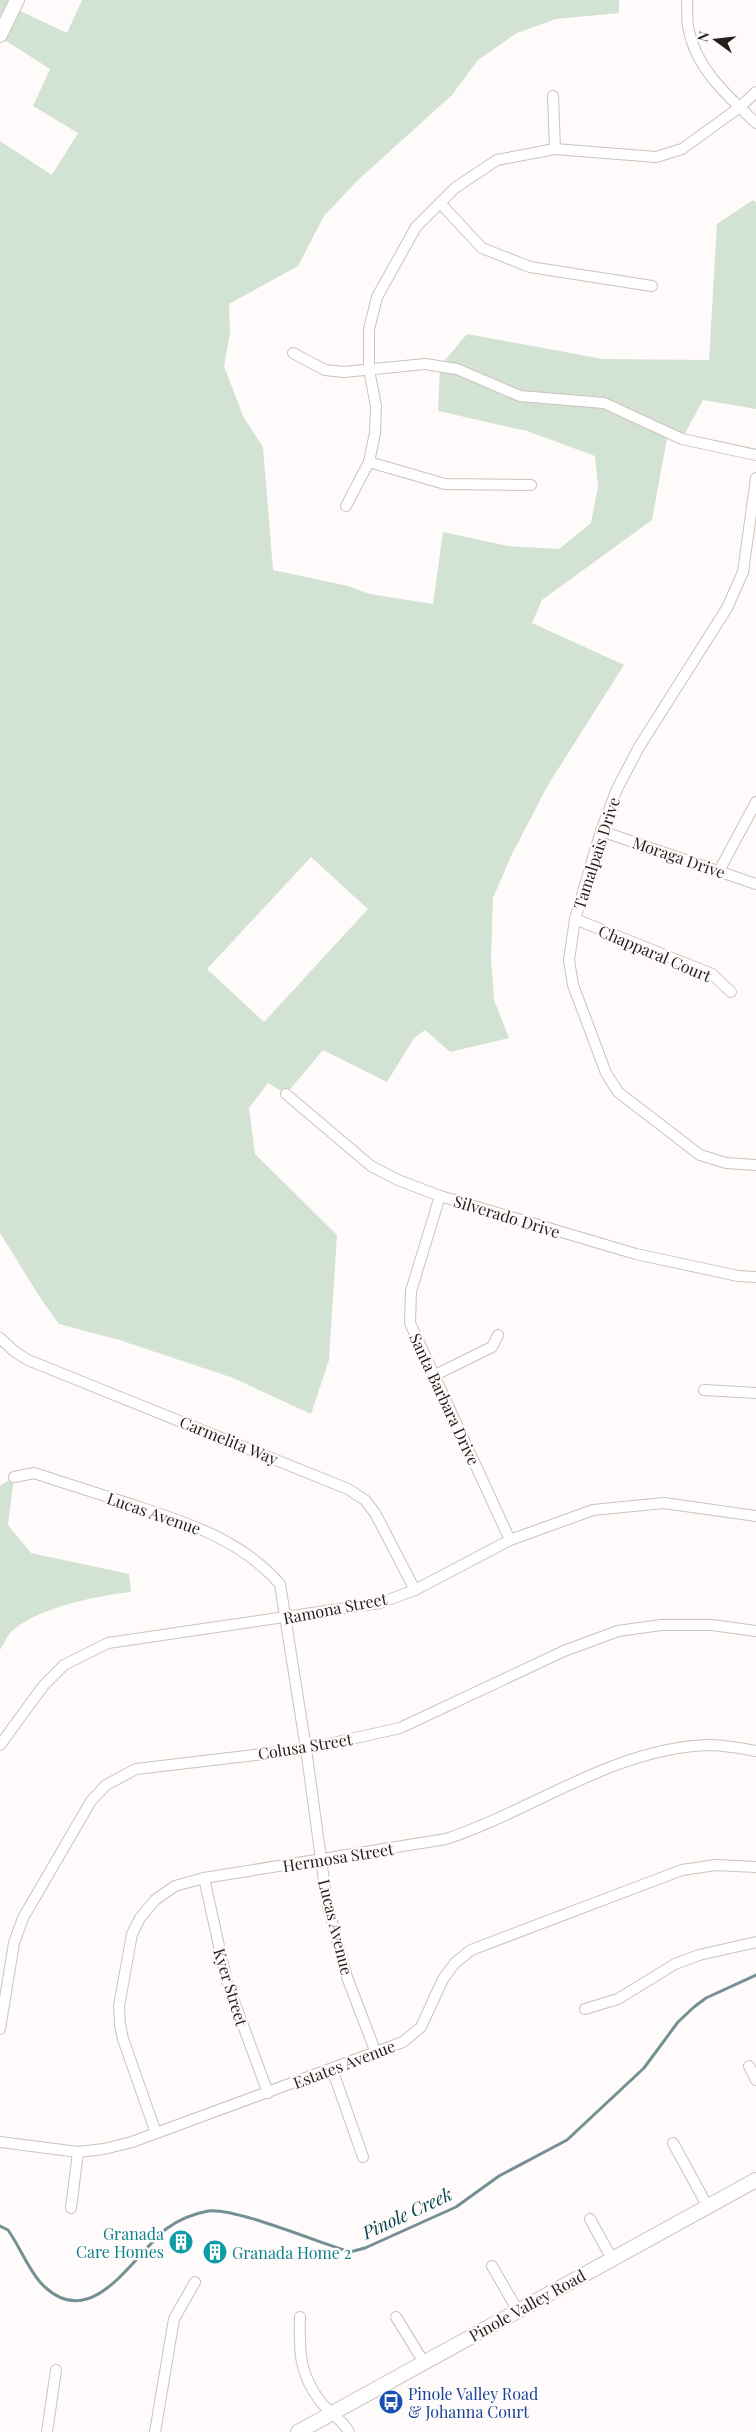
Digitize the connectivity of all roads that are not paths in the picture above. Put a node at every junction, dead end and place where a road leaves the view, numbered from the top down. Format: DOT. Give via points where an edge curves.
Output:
graph roads {
  1 [pos="17,0"];
  2 [pos="687,0"];
  3 [pos="0,35"];
  4 [pos="756,92"];
  5 [pos="552,96"];
  6 [pos="740,107"];
  7 [pos="756,123"];
  8 [pos="555,149"];
  9 [pos="440,203"];
  10 [pos="652,286"];
  11 [pos="293,353"];
  12 [pos="368,370"];
  13 [pos="756,455"];
  14 [pos="369,462"];
  15 [pos="756,478"];
  16 [pos="531,485"];
  17 [pos="346,506"];
  18 [pos="756,802"];
  19 [pos="601,831"];
  20 [pos="719,872"];
  21 [pos="756,884"];
  22 [pos="576,919"];
  23 [pos="731,992"];
  24 [pos="286,1094"];
  25 [pos="756,1165"];
  26 [pos="440,1196"];
  27 [pos="756,1277"];
  28 [pos="498,1335"];
  29 [pos="0,1338"];
  30 [pos="435,1375"];
  31 [pos="704,1390"];
  32 [pos="756,1393"];
  33 [pos="14,1477"];
  34 [pos="756,1516"];
  35 [pos="510,1540"];
  36 [pos="415,1590"];
  37 [pos="285,1618"];
  38 [pos="756,1631"];
  39 [pos="0,1745"];
  40 [pos="306,1748"];
  41 [pos="756,1751"];
  42 [pos="321,1859"];
  43 [pos="756,1867"];
  44 [pos="204,1878"];
  45 [pos="756,1942"];
  46 [pos="585,2009"];
  47 [pos="0,2029"];
  48 [pos="376,2053"];
  49 [pos="749,2066"];
  50 [pos="332,2069"];
  51 [pos="756,2080"];
  52 [pos="268,2093"];
  53 [pos="156,2133"];
  54 [pos="0,2142"];
  55 [pos="673,2143"];
  56 [pos="78,2152"];
  57 [pos="363,2158"];
  58 [pos="756,2180"];
  59 [pos="708,2207"];
  60 [pos="71,2208"];
  61 [pos="590,2219"];
  62 [pos="612,2259"];
  63 [pos="492,2266"];
  64 [pos="195,2282"];
  65 [pos="518,2311"];
  66 [pos="300,2317"];
  67 [pos="396,2317"];
  68 [pos="423,2361"];
  69 [pos="56,2370"];
  70 [pos="334,2414"];
  71 [pos="47,2432"];
  72 [pos="155,2432"];
  73 [pos="298,2432"];
  74 [pos="349,2432"];
  1 -- 3 [label="main road"];
  2 -- 6 [label="street" via="688,30 698,60"];
  4 -- 6 [label="street"];
  5 -- 8 [label="street"];
  6 -- 7 [label="street"];
  6 -- 8 [label="street" via="682,150 656,157"];
  8 -- 9 [label="street" via="497,160 455,188"];
  9 -- 10 [label="street" via="482,248 530,268"];
  9 -- 12 [label="street" via="416,227 377,296 370,329"];
  11 -- 12 [label="street" via="325,370"];
  12 -- 13 [label="street" via="425,364 457,369 520,396 604,403 682,439"];
  12 -- 14 [label="street" via="376,406 376,433"];
  14 -- 16 [label="street" via="444,484"];
  14 -- 17 [label="street"];
  15 -- 19 [label="street, Tamalpais Drive" via="743,572 727,608 639,747 617,789"];
  18 -- 20 [label="street"];
  19 -- 20 [label="street, Moraga Drive"];
  19 -- 22 [label="street, Tamalpais Drive"];
  20 -- 21 [label="street, Moraga Drive"];
  22 -- 23 [label="street, Chapparal Court" via="712,974"];
  22 -- 25 [label="street, Tamalpais Drive" via="569,960 573,985 606,1073 618,1092 700,1155 726,1163"];
  24 -- 26 [label="street, Silverado Drive" via="371,1166"];
  26 -- 27 [label="street, Silverado Drive" via="636,1254"];
  26 -- 30 [label="street, Santa Barbara Drive" via="411,1291 410,1323"];
  28 -- 30 [label="street" via="492,1347"];
  29 -- 36 [label="street, Carmelita Way" via="28,1360 348,1489 365,1500 375,1513"];
  30 -- 35 [label="street, Santa Barbara Drive"];
  31 -- 32 [label="street"];
  33 -- 37 [label="street, Lucas Avenue" via="34,1473 200,1527 246,1553 280,1584"];
  34 -- 35 [label="street, Ramona Street" via="664,1502 592,1510"];
  35 -- 36 [label="street, Ramona Street"];
  36 -- 37 [label="street, Ramona Street" via="380,1603"];
  37 -- 39 [label="street, Ramona Street" via="108,1643 64,1664 44,1685"];
  37 -- 40 [label="street, Lucas Avenue"];
  38 -- 40 [label="street, Colusa Street" via="712,1625 661,1625 618,1631 564,1651 400,1728"];
  40 -- 42 [label="street, Lucas Avenue"];
  40 -- 47 [label="street, Colusa Street" via="136,1768 106,1785 91,1801 23,1918 14,1944"];
  41 -- 42 [label="street, Hermosa Street" via="709,1745 643,1755 446,1839"];
  42 -- 44 [label="street, Hermosa Street"];
  42 -- 48 [label="street, Lucas Avenue" via="327,1902 347,1977"];
  43 -- 48 [label="street, Estates Avenue" via="716,1865 682,1870 472,1950 455,1963 443,1979 421,2028 403,2042"];
  44 -- 52 [label="street, Kyer Street" via="227,1982"];
  44 -- 53 [label="street, Hermosa Street" via="175,1886 156,1900 140,1918 132,1934 119,2006 120,2024"];
  45 -- 46 [label="street" via="675,1964 618,1999"];
  48 -- 50 [label="street, Estates Avenue"];
  49 -- 51 [label="street"];
  50 -- 52 [label="street, Estates Avenue"];
  50 -- 57 [label="street"];
  52 -- 53 [label="street, Estates Avenue"];
  53 -- 56 [label="street, Estates Avenue" via="123,2145"];
  54 -- 56 [label="street, Estates Avenue"];
  55 -- 59 [label="street"];
  56 -- 60 [label="street"];
  58 -- 59 [label="main road, Pinole Valley Road"];
  59 -- 62 [label="main road, Pinole Valley Road"];
  61 -- 62 [label="street"];
  62 -- 65 [label="main road, Pinole Valley Road"];
  63 -- 65 [label="street"];
  64 -- 72 [label="street" via="174,2319"];
  65 -- 68 [label="main road, Pinole Valley Road"];
  66 -- 70 [label="street" via="299,2357 305,2375 320,2402"];
  67 -- 68 [label="street"];
  68 -- 70 [label="main road, Pinole Valley Road"];
  69 -- 71 [label="street"];
  70 -- 73 [label="main road, Pinole Valley Road"];
  70 -- 74 [label="street"];
}
